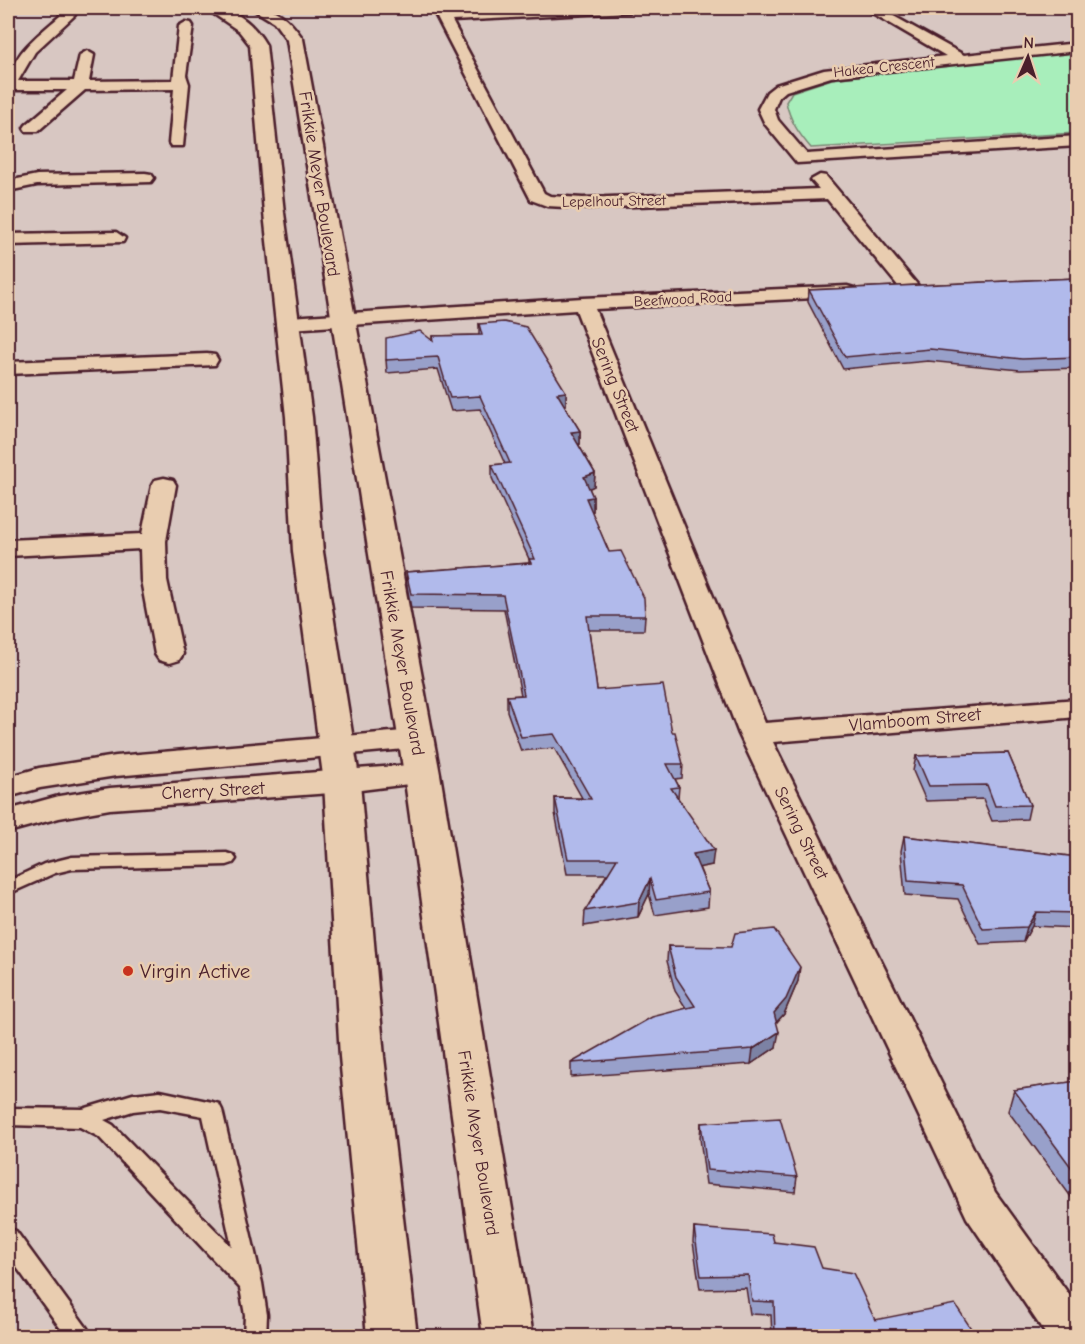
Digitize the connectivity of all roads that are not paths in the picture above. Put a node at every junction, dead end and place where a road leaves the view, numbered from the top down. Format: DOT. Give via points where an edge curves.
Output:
graph roads {
  1 [pos="66,8"];
  2 [pos="213,8"];
  3 [pos="259,8"];
  4 [pos="629,8"];
  5 [pos="870,8"];
  6 [pos="442,12"];
  7 [pos="186,26"];
  8 [pos="1077,47"];
  9 [pos="87,56"];
  10 [pos="959,58"];
  11 [pos="182,84"];
  12 [pos="8,85"];
  13 [pos="81,86"];
  14 [pos="32,128"];
  15 [pos="1077,141"];
  16 [pos="177,142"];
  17 [pos="803,159"];
  18 [pos="145,178"];
  19 [pos="8,186"];
  20 [pos="832,194"];
  21 [pos="116,238"];
  22 [pos="8,240"];
  23 [pos="935,288"];
  24 [pos="911,289"];
  25 [pos="888,290"];
  26 [pos="864,291"];
  27 [pos="583,304"];
  28 [pos="342,321"];
  29 [pos="290,323"];
  30 [pos="207,360"];
  31 [pos="8,368"];
  32 [pos="164,485"];
  33 [pos="153,541"];
  34 [pos="8,548"];
  35 [pos="169,654"];
  36 [pos="1077,708"];
  37 [pos="753,734"];
  38 [pos="416,740"];
  39 [pos="340,766"];
  40 [pos="422,774"];
  41 [pos="8,787"];
  42 [pos="8,821"];
  43 [pos="227,859"];
  44 [pos="8,888"];
  45 [pos="8,1117"];
  46 [pos="83,1118"];
  47 [pos="8,1238"];
  48 [pos="251,1283"];
  49 [pos="79,1336"];
  50 [pos="255,1336"];
  51 [pos="393,1336"];
  52 [pos="508,1336"];
  53 [pos="1072,1336"];
  1 -- 12 [label="street" via="65,19 29,50"];
  2 -- 29 [label="street" via="238,21 258,45 274,213"];
  3 -- 28 [label="street, Frikkie Meyer Boulevard" via="279,19 295,39"];
  4 -- 6 [label="street"];
  5 -- 10 [label="street"];
  6 -- 20 [label="street, Lepelhout Street" via="537,196 547,201"];
  7 -- 11 [label="street" via="179,75"];
  8 -- 10 [label="street, Hakea Crescent"];
  9 -- 13 [label="street"];
  10 -- 17 [label="street, Hakea Crescent" via="829,73 781,87 766,109"];
  11 -- 13 [label="street"];
  11 -- 16 [label="street"];
  12 -- 13 [label="street"];
  13 -- 14 [label="street"];
  15 -- 17 [label="street"];
  17 -- 20 [label="street, Hakea Crescent"];
  18 -- 19 [label="street" via="37,180"];
  20 -- 24 [label="street, Hakea Crescent"];
  21 -- 22 [label="street"];
  23 -- 24 [label="street"];
  24 -- 25 [label="street"];
  26 -- 27 [label="street, Beefwood Road"];
  27 -- 28 [label="street, Beefwood Road"];
  27 -- 37 [label="street, Sering Street"];
  28 -- 29 [label="street, Beefwood Road"];
  28 -- 38 [label="street, Frikkie Meyer Boulevard"];
  29 -- 39 [label="street" via="308,552"];
  30 -- 31 [label="street"];
  32 -- 33 [label="street"];
  33 -- 34 [label="street"];
  33 -- 35 [label="street" via="154,580"];
  36 -- 37 [label="street, Vlamboom Street"];
  37 -- 53 [label="street, Sering Street" via="981,1205"];
  38 -- 39 [label="street, Cherry Street"];
  38 -- 40 [label="street, Frikkie Meyer Boulevard"];
  39 -- 40 [label="street, Cherry Street"];
  39 -- 41 [label="street, Cherry Street" via="116,766"];
  39 -- 42 [label="street, Cherry Street" via="43,808"];
  39 -- 51 [label="street" via="362,1057"];
  40 -- 52 [label="street, Frikkie Meyer Boulevard"];
  43 -- 44 [label="lane" via="72,863 50,868"];
  45 -- 46 [label="lane"];
  46 -- 48 [label="lane" via="106,1131"];
  46 -- 48 [label="lane" via="153,1098 181,1100 212,1110"];
  47 -- 49 [label="lane"];
  48 -- 50 [label="lane"];
}
